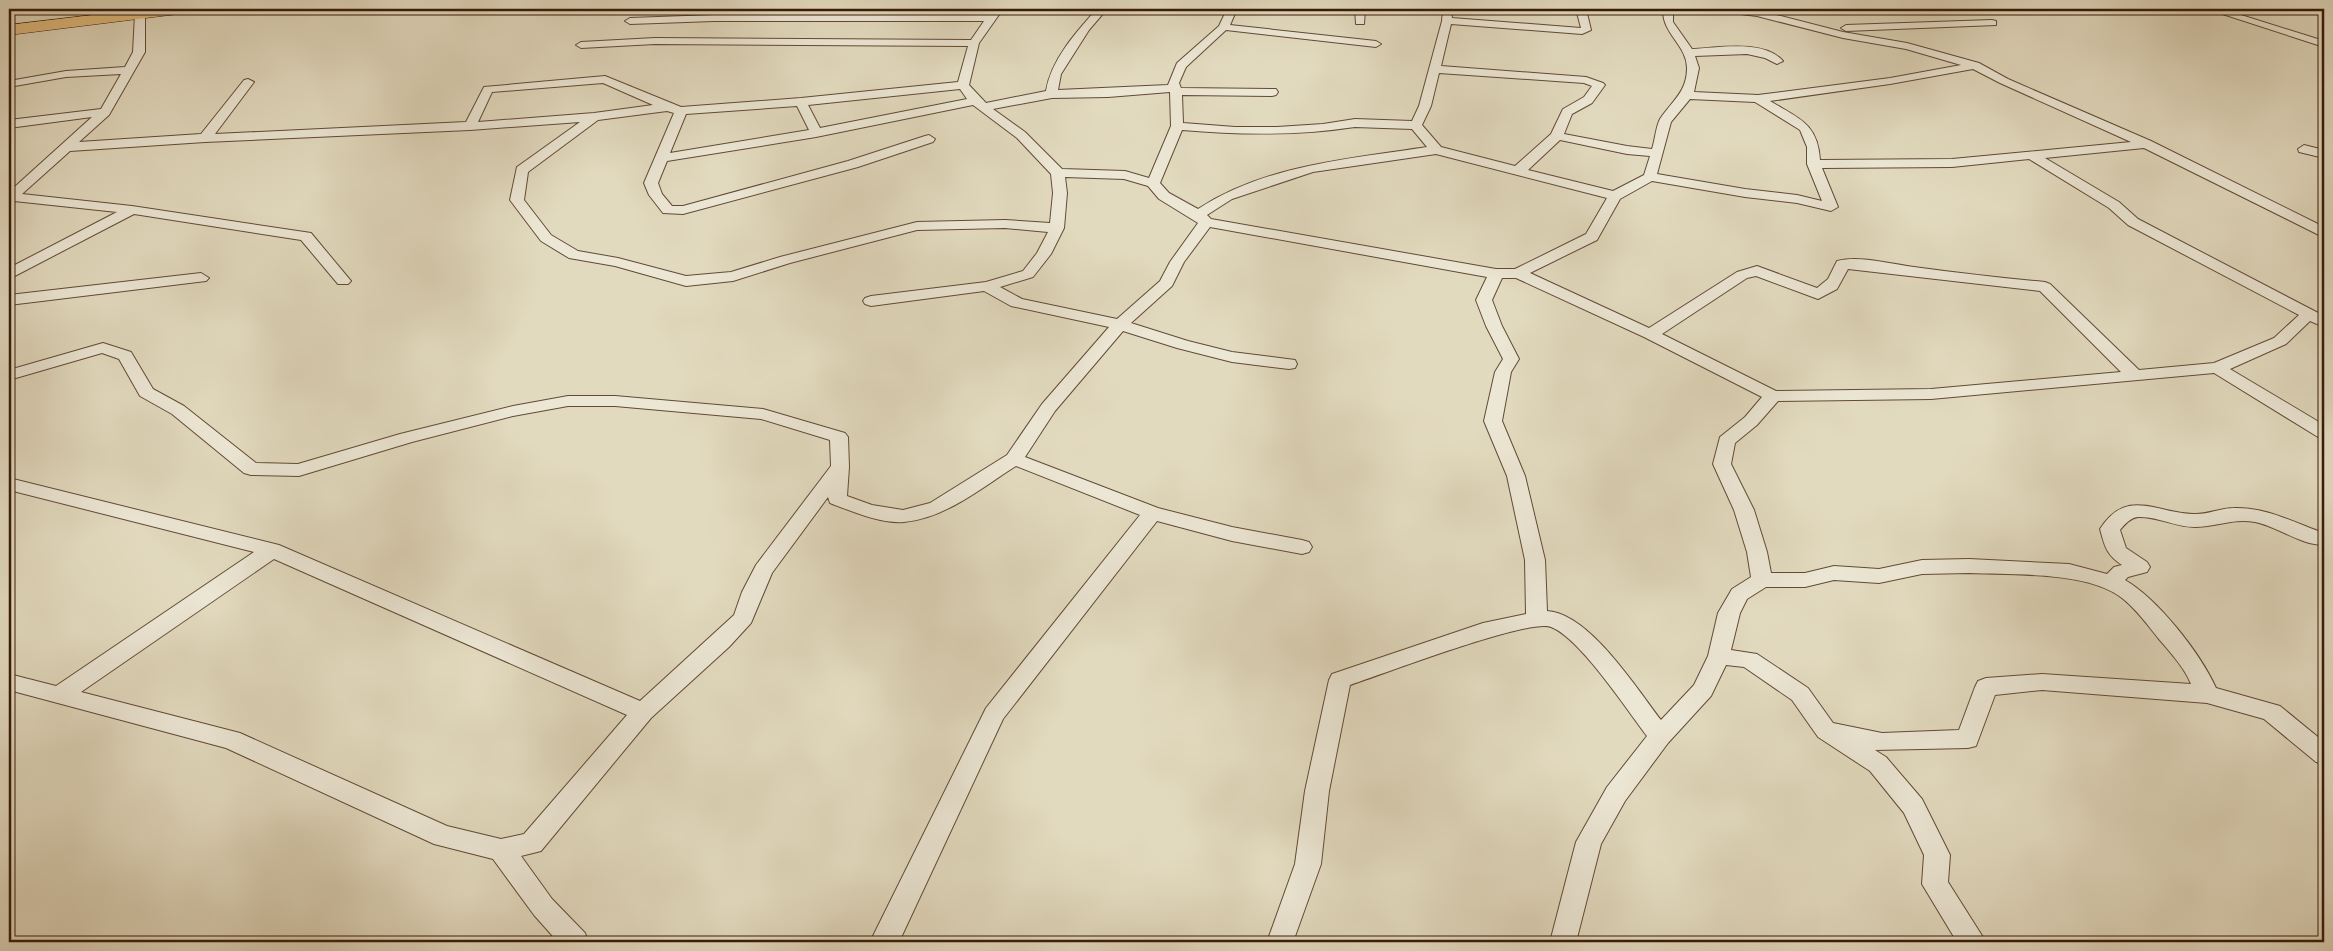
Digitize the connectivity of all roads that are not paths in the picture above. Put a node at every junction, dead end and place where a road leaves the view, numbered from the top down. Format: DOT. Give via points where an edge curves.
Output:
graph roads {
  1 [pos="178,9"];
  2 [pos="1102,9"];
  3 [pos="1232,9"];
  4 [pos="1360,9"];
  5 [pos="1447,9"];
  6 [pos="1581,9"];
  7 [pos="1668,9"];
  8 [pos="1724,9"];
  9 [pos="2212,9"];
  10 [pos="140,14"];
  11 [pos="995,14"];
  12 [pos="630,21"];
  13 [pos="1447,21"];
  14 [pos="1360,22"];
  15 [pos="1992,23"];
  16 [pos="1224,27"];
  17 [pos="1819,29"];
  18 [pos="9,30"];
  19 [pos="974,43"];
  20 [pos="1376,44"];
  21 [pos="2324,44"];
  22 [pos="581,45"];
  23 [pos="1689,53"];
  24 [pos="1776,61"];
  25 [pos="1975,65"];
  26 [pos="1434,69"];
  27 [pos="128,70"];
  28 [pos="248,82"];
  29 [pos="9,84"];
  30 [pos="963,85"];
  31 [pos="1175,90"];
  32 [pos="1272,92"];
  33 [pos="1052,94"];
  34 [pos="1687,95"];
  35 [pos="1758,98"];
  36 [pos="801,102"];
  37 [pos="980,104"];
  38 [pos="667,107"];
  39 [pos="681,111"];
  40 [pos="105,112"];
  41 [pos="594,117"];
  42 [pos="9,124"];
  43 [pos="1416,125"];
  44 [pos="470,126"];
  45 [pos="1177,126"];
  46 [pos="816,133"];
  47 [pos="1557,136"];
  48 [pos="205,138"];
  49 [pos="929,139"];
  50 [pos="2146,144"];
  51 [pos="68,147"];
  52 [pos="2304,148"];
  53 [pos="1436,150"];
  54 [pos="1657,153"];
  55 [pos="2324,154"];
  56 [pos="2033,156"];
  57 [pos="661,158"];
  58 [pos="1814,164"];
  59 [pos="1518,172"];
  60 [pos="1058,173"];
  61 [pos="1650,177"];
  62 [pos="1153,183"];
  63 [pos="12,193"];
  64 [pos="1615,196"];
  65 [pos="132,210"];
  66 [pos="1202,218"];
  67 [pos="1057,228"];
  68 [pos="2324,232"];
  69 [pos="1518,273"];
  70 [pos="9,274"];
  71 [pos="1496,274"];
  72 [pos="201,278"];
  73 [pos="342,280"];
  74 [pos="987,286"];
  75 [pos="9,300"];
  76 [pos="871,301"];
  77 [pos="2317,318"];
  78 [pos="1120,325"];
  79 [pos="1650,334"];
  80 [pos="1289,364"];
  81 [pos="2217,368"];
  82 [pos="9,374"];
  83 [pos="2134,375"];
  84 [pos="1773,396"];
  85 [pos="2324,433"];
  86 [pos="1014,459"];
  87 [pos="840,467"];
  88 [pos="9,484"];
  89 [pos="1152,513"];
  90 [pos="2324,538"];
  91 [pos="1302,547"];
  92 [pos="272,550"];
  93 [pos="1762,580"];
  94 [pos="2111,582"];
  95 [pos="1537,619"];
  96 [pos="1719,656"];
  97 [pos="9,682"];
  98 [pos="61,694"];
  99 [pos="2207,694"];
  100 [pos="643,712"];
  101 [pos="1826,732"];
  102 [pos="1660,736"];
  103 [pos="2324,755"];
  104 [pos="501,850"];
  105 [pos="576,942"];
  106 [pos="884,942"];
  107 [pos="1280,942"];
  108 [pos="1563,942"];
  109 [pos="1972,942"];
  1 -- 10 [label="highway"];
  2 -- 33 [label="street" via="1085,28 1055,74"];
  3 -- 16 [label="street"];
  4 -- 14 [label="street"];
  5 -- 13 [label="street"];
  6 -- 13 [label="street" via="1586,28 1582,31"];
  7 -- 23 [label="street" via="1668,22"];
  8 -- 17 [label="street" via="1757,13"];
  9 -- 21 [label="street"];
  10 -- 18 [label="highway"];
  10 -- 27 [label="street" via="139,52"];
  11 -- 12 [label="street"];
  11 -- 19 [label="street"];
  13 -- 26 [label="street"];
  15 -- 17 [label="street"];
  16 -- 20 [label="street"];
  16 -- 31 [label="street" via="1181,65 1172,84"];
  17 -- 25 [label="street" via="1907,46"];
  19 -- 22 [label="street" via="655,41"];
  19 -- 30 [label="street"];
  23 -- 24 [label="street" via="1756,51 1772,56"];
  23 -- 34 [label="street" via="1693,68"];
  25 -- 35 [label="street" via="1890,81"];
  25 -- 50 [label="street"];
  26 -- 43 [label="street" via="1425,106"];
  26 -- 47 [label="street" via="1586,80 1599,85 1588,100 1567,112"];
  27 -- 29 [label="street" via="66,74"];
  27 -- 40 [label="street"];
  28 -- 48 [label="street"];
  30 -- 36 [label="street"];
  30 -- 37 [label="street"];
  31 -- 32 [label="street"];
  31 -- 33 [label="street"];
  31 -- 45 [label="street"];
  33 -- 37 [label="street"];
  34 -- 35 [label="street"];
  34 -- 54 [label="street" via="1664,121"];
  35 -- 58 [label="street" via="1805,128 1813,147"];
  36 -- 39 [label="street"];
  36 -- 46 [label="street"];
  37 -- 46 [label="street"];
  37 -- 60 [label="street" via="1021,135"];
  38 -- 39 [label="street"];
  38 -- 41 [label="street"];
  38 -- 44 [label="street" via="604,79 524,85 488,89"];
  39 -- 57 [label="street"];
  40 -- 42 [label="street"];
  40 -- 51 [label="street"];
  41 -- 44 [label="street"];
  41 -- 67 [label="street" via="522,170 517,200 546,238 574,254 618,262 686,281 733,276 917,226 1005,224"];
  43 -- 45 [label="street" via="1355,123 1277,131"];
  43 -- 53 [label="street"];
  44 -- 48 [label="street"];
  45 -- 62 [label="street"];
  46 -- 57 [label="street"];
  47 -- 54 [label="street"];
  47 -- 59 [label="street"];
  48 -- 51 [label="street"];
  49 -- 57 [label="street" via="854,164 683,210 668,210 651,184"];
  50 -- 56 [label="street"];
  50 -- 68 [label="street"];
  51 -- 63 [label="street"];
  52 -- 55 [label="street"];
  53 -- 59 [label="street"];
  53 -- 66 [label="street" via="1311,168 1227,196"];
  54 -- 61 [label="street"];
  56 -- 58 [label="street" via="1952,163"];
  56 -- 77 [label="street" via="2114,205 2133,222"];
  58 -- 61 [label="street" via="1831,207"];
  59 -- 64 [label="street"];
  60 -- 62 [label="street" via="1125,175"];
  60 -- 67 [label="street"];
  61 -- 64 [label="street"];
  62 -- 66 [label="street" via="1164,196"];
  63 -- 65 [label="street"];
  64 -- 69 [label="street" via="1592,237"];
  65 -- 70 [label="street"];
  65 -- 73 [label="street" via="306,236"];
  66 -- 71 [label="street"];
  66 -- 78 [label="street" via="1168,283"];
  67 -- 74 [label="street" via="1044,254 1028,274"];
  69 -- 71 [label="street"];
  69 -- 79 [label="street"];
  71 -- 95 [label="street" via="1484,300 1511,359 1503,372 1492,421 1516,476 1535,560"];
  72 -- 75 [label="street"];
  74 -- 76 [label="street"];
  74 -- 78 [label="street" via="1017,303"];
  77 -- 81 [label="street" via="2280,341"];
  78 -- 80 [label="street" via="1232,357"];
  78 -- 86 [label="street" via="1048,408"];
  79 -- 83 [label="street" via="1742,274 1757,271 1818,294 1830,288 1838,278 1842,264 1866,265 2045,287"];
  79 -- 84 [label="street"];
  81 -- 83 [label="street"];
  81 -- 85 [label="street"];
  82 -- 87 [label="street" via="104,348 125,356 146,392 178,410 251,469 299,470 406,438 568,401 615,401 763,414 838,437"];
  83 -- 84 [label="street" via="1931,394"];
  84 -- 93 [label="street" via="1751,421 1726,441 1722,464 1744,510"];
  86 -- 87 [label="street" via="936,508 903,516 869,511 837,499"];
  86 -- 89 [label="street"];
  87 -- 100 [label="street" via="763,570 743,618"];
  88 -- 92 [label="street"];
  89 -- 91 [label="street" via="1232,534"];
  89 -- 106 [label="street" via="994,714"];
  90 -- 94 [label="street" via="2260,517 2235,514 2192,521 2156,512 2129,512 2115,521 2110,529 2117,552 2140,567 2121,572"];
  92 -- 98 [label="street"];
  92 -- 100 [label="street"];
  93 -- 94 [label="street" via="1805,580 1834,573 1879,576 1922,567 1969,566 2069,571"];
  93 -- 96 [label="street" via="1739,594 1730,613"];
  94 -- 99 [label="street" via="2129,592 2148,610 2196,669"];
  95 -- 102 [label="street" via="1555,620 1570,628 1613,675"];
  95 -- 107 [label="street" via="1490,629 1340,680 1317,791 1308,864"];
  96 -- 101 [label="street" via="1749,660 1800,694"];
  96 -- 102 [label="street" via="1703,690"];
  97 -- 98 [label="street"];
  98 -- 104 [label="street" via="232,740 444,836"];
  99 -- 101 [label="street" via="2042,682 1986,687 1968,739 1882,742"];
  99 -- 103 [label="street" via="2272,712"];
  100 -- 104 [label="street" via="532,843"];
  101 -- 109 [label="street" via="1878,764 1913,806 1936,855 1935,884"];
  102 -- 108 [label="street" via="1616,794 1589,842"];
  104 -- 105 [label="street" via="543,907"];
}
